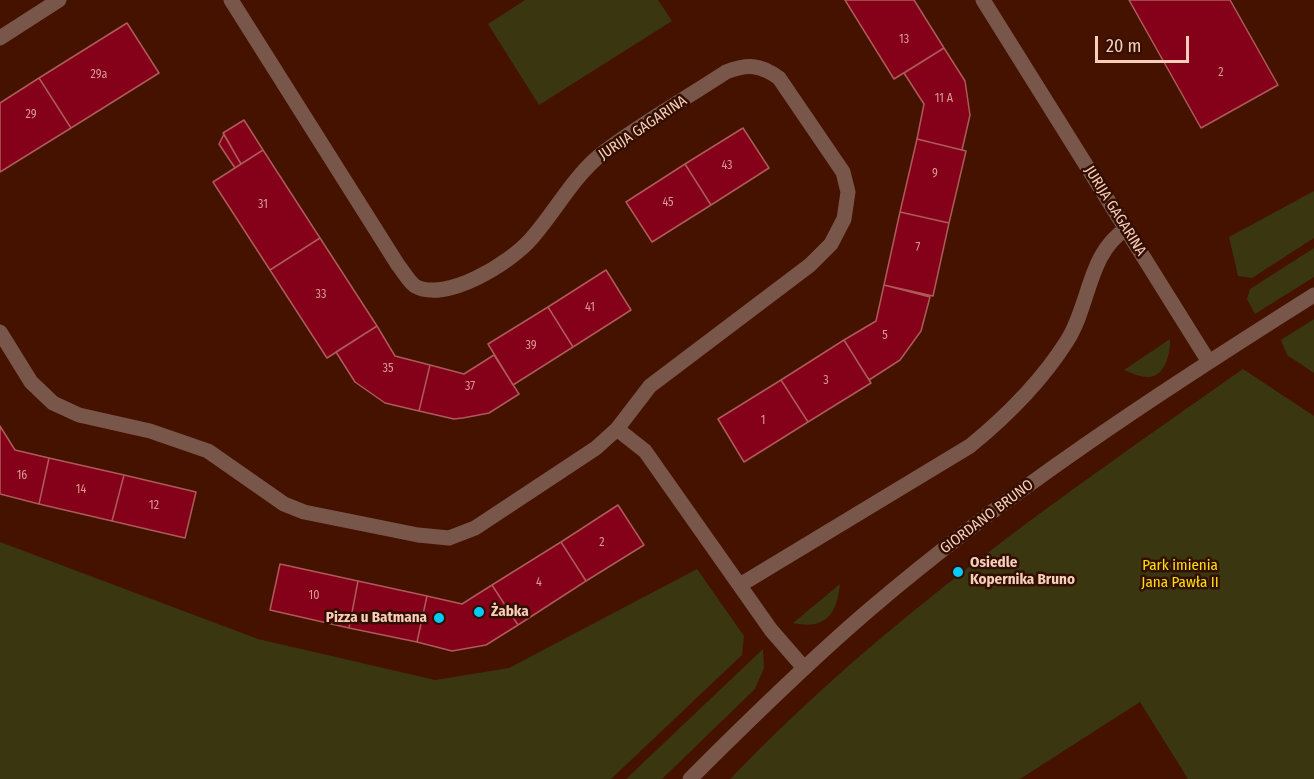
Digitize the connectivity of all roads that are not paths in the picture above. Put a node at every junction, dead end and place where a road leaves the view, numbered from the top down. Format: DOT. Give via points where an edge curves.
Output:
graph roads {
  1 [pos="59,0"];
  2 [pos="231,0"];
  3 [pos="983,0"];
  4 [pos="0,38"];
  5 [pos="1126,229"];
  6 [pos="1314,295"];
  7 [pos="0,332"];
  8 [pos="1209,362"];
  9 [pos="617,429"];
  10 [pos="740,585"];
  11 [pos="804,668"];
  12 [pos="690,779"];
  1 -- 4 [label="street"];
  2 -- 9 [label="street, JURIJA GAGARINA" via="398,265 414,285 435,292 463,285 503,263 531,240 579,175 603,153 726,72 745,65 765,67 779,78 843,172 848,192 844,219 831,244 810,265 650,386"];
  3 -- 5 [label="street, JURIJA GAGARINA"];
  5 -- 8 [label="street, JURIJA GAGARINA"];
  5 -- 10 [label="street" via="1103,250 1068,339 1041,377 994,428"];
  6 -- 8 [label="street, GIORDANO BRUNO"];
  7 -- 9 [label="street, JURIJA GAGARINA" via="31,382 53,403 208,451 284,504 304,512 418,535 449,538 475,528 596,448"];
  8 -- 11 [label="street, GIORDANO BRUNO" via="997,508 897,587"];
  9 -- 10 [label="street" via="645,451"];
  10 -- 11 [label="street"];
  11 -- 12 [label="street, GIORDANO BRUNO"];
}
